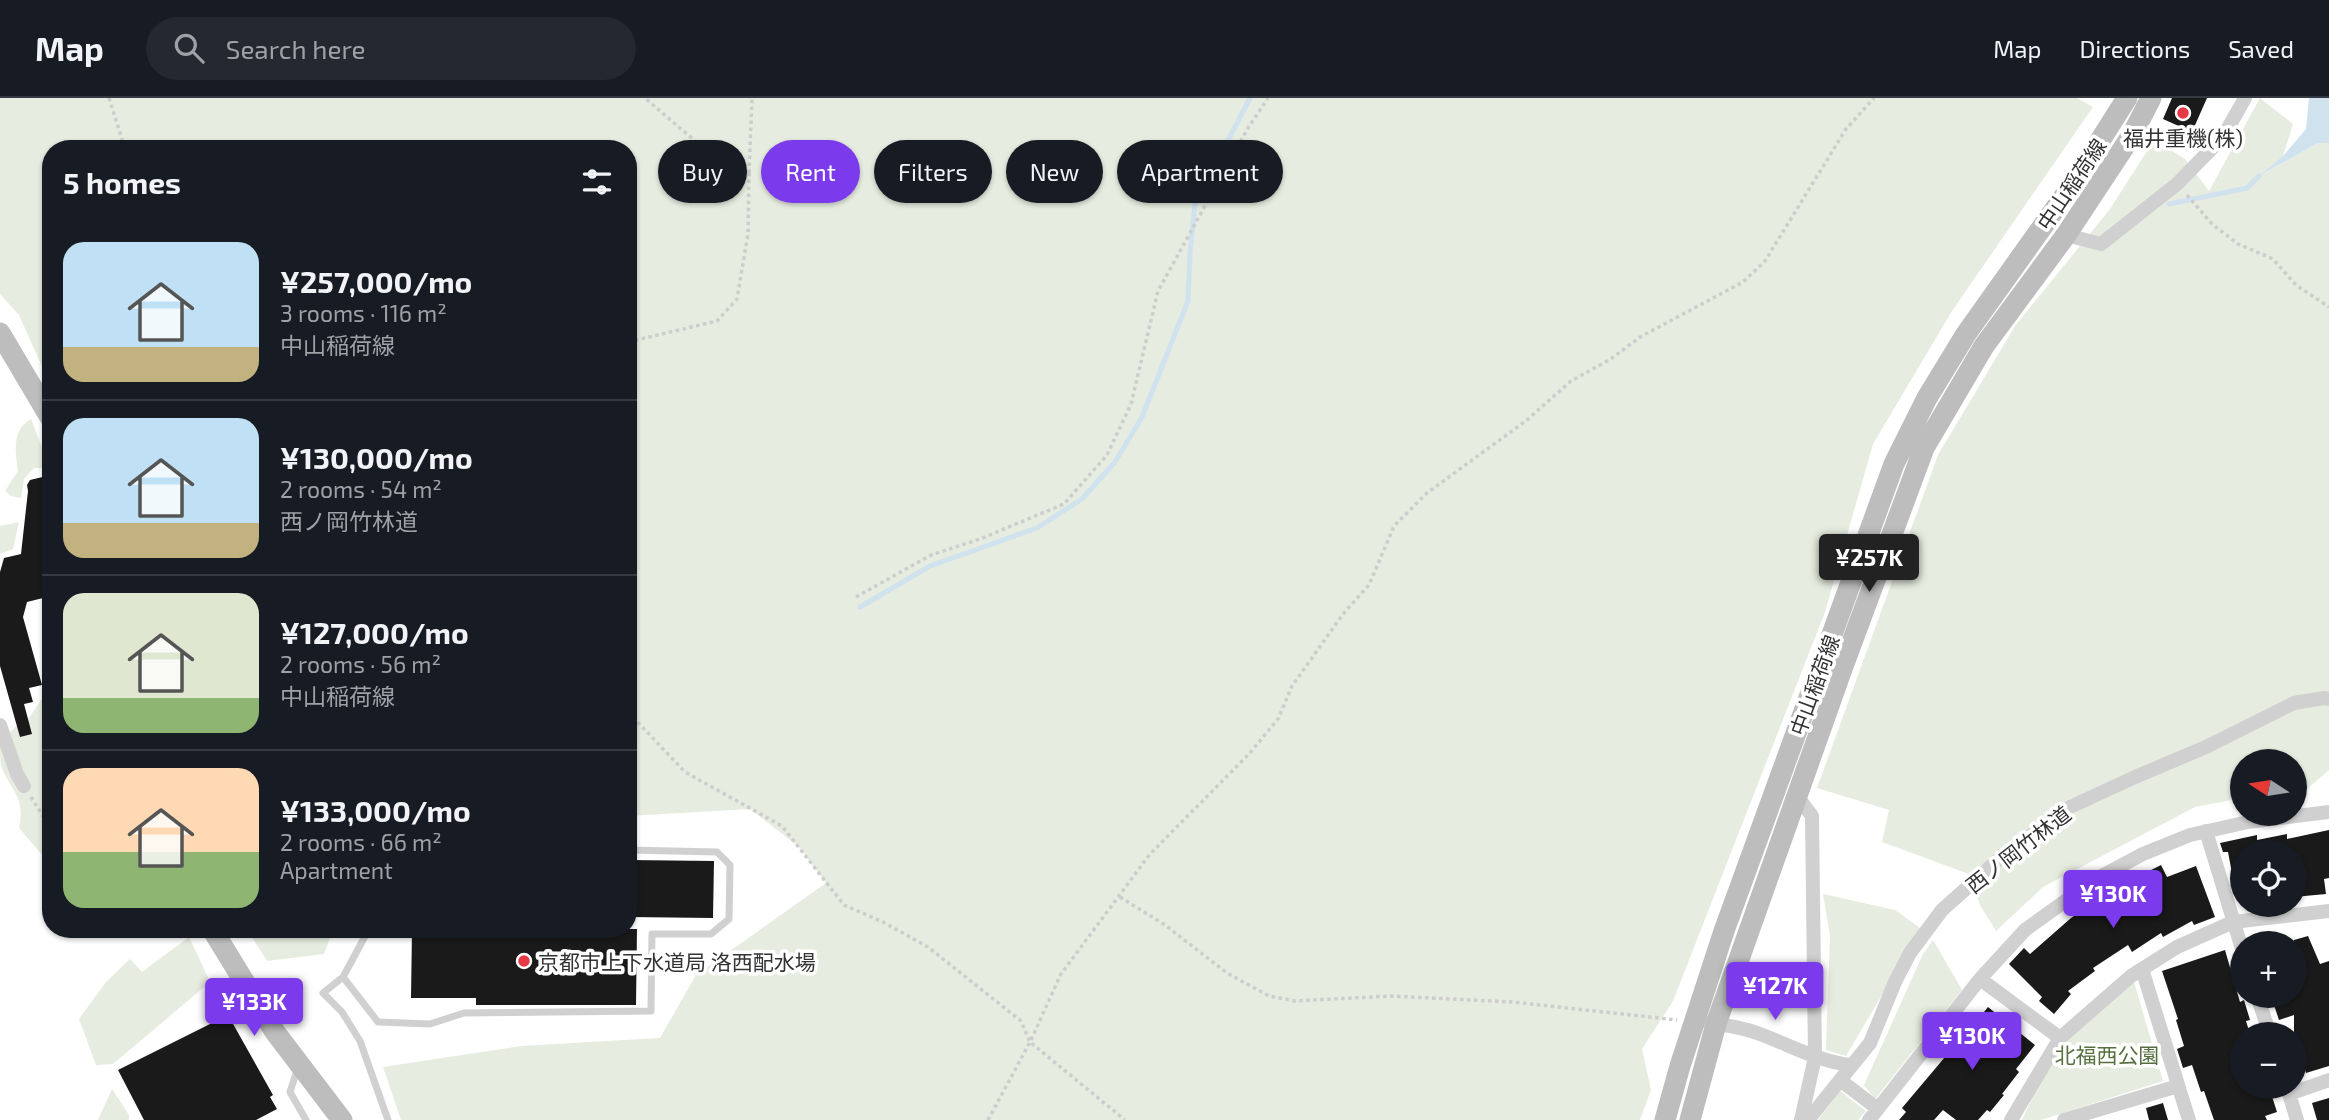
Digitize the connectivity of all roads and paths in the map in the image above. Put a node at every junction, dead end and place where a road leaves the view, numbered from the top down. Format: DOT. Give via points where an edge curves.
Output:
graph roads {
  1 [pos="109,98"];
  2 [pos="645,98"];
  3 [pos="752,98"];
  4 [pos="1268,98"];
  5 [pos="1874,98"];
  6 [pos="2127,98"];
  7 [pos="2151,98"];
  8 [pos="2245,98"];
  9 [pos="122,140"];
  10 [pos="749,174"];
  11 [pos="2177,184"];
  12 [pos="2066,235"];
  13 [pos="2329,307"];
  14 [pos="0,333"];
  15 [pos="637,340"];
  16 [pos="42,404"];
  17 [pos="856,597"];
  18 [pos="2329,699"];
  19 [pos="637,721"];
  20 [pos="0,725"];
  21 [pos="24,786"];
  22 [pos="1797,796"];
  23 [pos="2329,812"];
  24 [pos="42,814"];
  25 [pos="2207,831"];
  26 [pos="637,850"];
  27 [pos="1120,897"];
  28 [pos="2329,911"];
  29 [pos="2233,922"];
  30 [pos="2236,931"];
  31 [pos="217,938"];
  32 [pos="364,938"];
  33 [pos="2142,969"];
  34 [pos="342,977"];
  35 [pos="1980,979"];
  36 [pos="1694,1021"];
  37 [pos="1716,1024"];
  38 [pos="2060,1038"];
  39 [pos="1030,1042"];
  40 [pos="1815,1057"];
  41 [pos="299,1064"];
  42 [pos="1850,1065"];
  43 [pos="1840,1080"];
  44 [pos="2329,1080"];
  45 [pos="2307,1085"];
  46 [pos="2178,1086"];
  47 [pos="2291,1099"];
  48 [pos="1874,1114"];
  49 [pos="306,1120"];
  50 [pos="342,1120"];
  51 [pos="388,1120"];
  52 [pos="988,1120"];
  53 [pos="1125,1120"];
  54 [pos="1665,1120"];
  55 [pos="1690,1120"];
  56 [pos="1801,1120"];
  57 [pos="1808,1120"];
  58 [pos="2011,1120"];
  59 [pos="2064,1120"];
  60 [pos="2189,1120"];
  61 [pos="2297,1120"];
  1 -- 9 [label="path"];
  2 -- 10 [label="path" via="709,153"];
  3 -- 10 [label="path"];
  4 -- 17 [label="path" via="1158,291 1131,404 1107,455 1064,504 931,555"];
  5 -- 27 [label="path" via="1846,129 1765,261 1743,282 1640,337 1571,381 1527,420 1427,493 1394,526 1369,585 1292,685 1278,719 1150,855"];
  6 -- 36 [label="main road, 中山稲荷線" via="2070,188 1966,334 1894,464"];
  7 -- 12 [label="main road, 中山稲荷線"];
  8 -- 11 [label="street" via="2223,137"];
  10 -- 15 [label="path" via="748,234 737,299 717,321"];
  11 -- 12 [label="street" via="2101,244"];
  11 -- 13 [label="path" via="2212,224 2238,244 2273,260 2297,285"];
  12 -- 22 [label="main road, 中山稲荷線" via="1984,346 1924,448"];
  14 -- 16 [label="main road"];
  18 -- 42 [label="street, 西ノ岡竹林道" via="2294,703 2068,808 1998,860 1942,910 1910,953 1870,1043"];
  19 -- 39 [label="path" via="685,772 782,826 844,905 928,947 1021,1021"];
  20 -- 21 [label="street"];
  21 -- 24 [label="path"];
  22 -- 37 [label="main road, 中山稲荷線"];
  22 -- 40 [label="street" via="1812,816"];
  23 -- 25 [label="street"];
  25 -- 29 [label="street"];
  25 -- 35 [label="street" via="2143,854 2096,879 2025,930"];
  26 -- 34 [label="lane" via="717,852 730,865 729,919 711,934 652,934 651,1012 464,1013 430,1024 378,1022"];
  27 -- 36 [label="path" via="1227,973 1269,996 1295,1001 1391,996 1512,1002"];
  27 -- 39 [label="path" via="1062,974"];
  28 -- 29 [label="street"];
  29 -- 30 [label="street"];
  29 -- 33 [label="street"];
  31 -- 41 [label="main road"];
  32 -- 34 [label="lane"];
  33 -- 38 [label="street"];
  33 -- 46 [label="street"];
  34 -- 51 [label="lane" via="323,993 360,1041"];
  35 -- 38 [label="street"];
  35 -- 48 [label="street"];
  36 -- 37 [label="street"];
  36 -- 54 [label="main road, 中山稲荷線"];
  37 -- 40 [label="street" via="1755,1032"];
  37 -- 55 [label="main road, 中山稲荷線"];
  38 -- 58 [label="street"];
  39 -- 52 [label="path"];
  39 -- 53 [label="path"];
  40 -- 42 [label="street"];
  40 -- 56 [label="street"];
  41 -- 49 [label="lane" via="290,1092"];
  41 -- 50 [label="main road"];
  42 -- 43 [label="street, 西ノ岡竹林道"];
  43 -- 48 [label="street"];
  43 -- 57 [label="street, 西ノ岡竹林道"];
  44 -- 45 [label="street"];
  46 -- 59 [label="street"];
  46 -- 60 [label="street"];
  47 -- 61 [label="street"];
}
